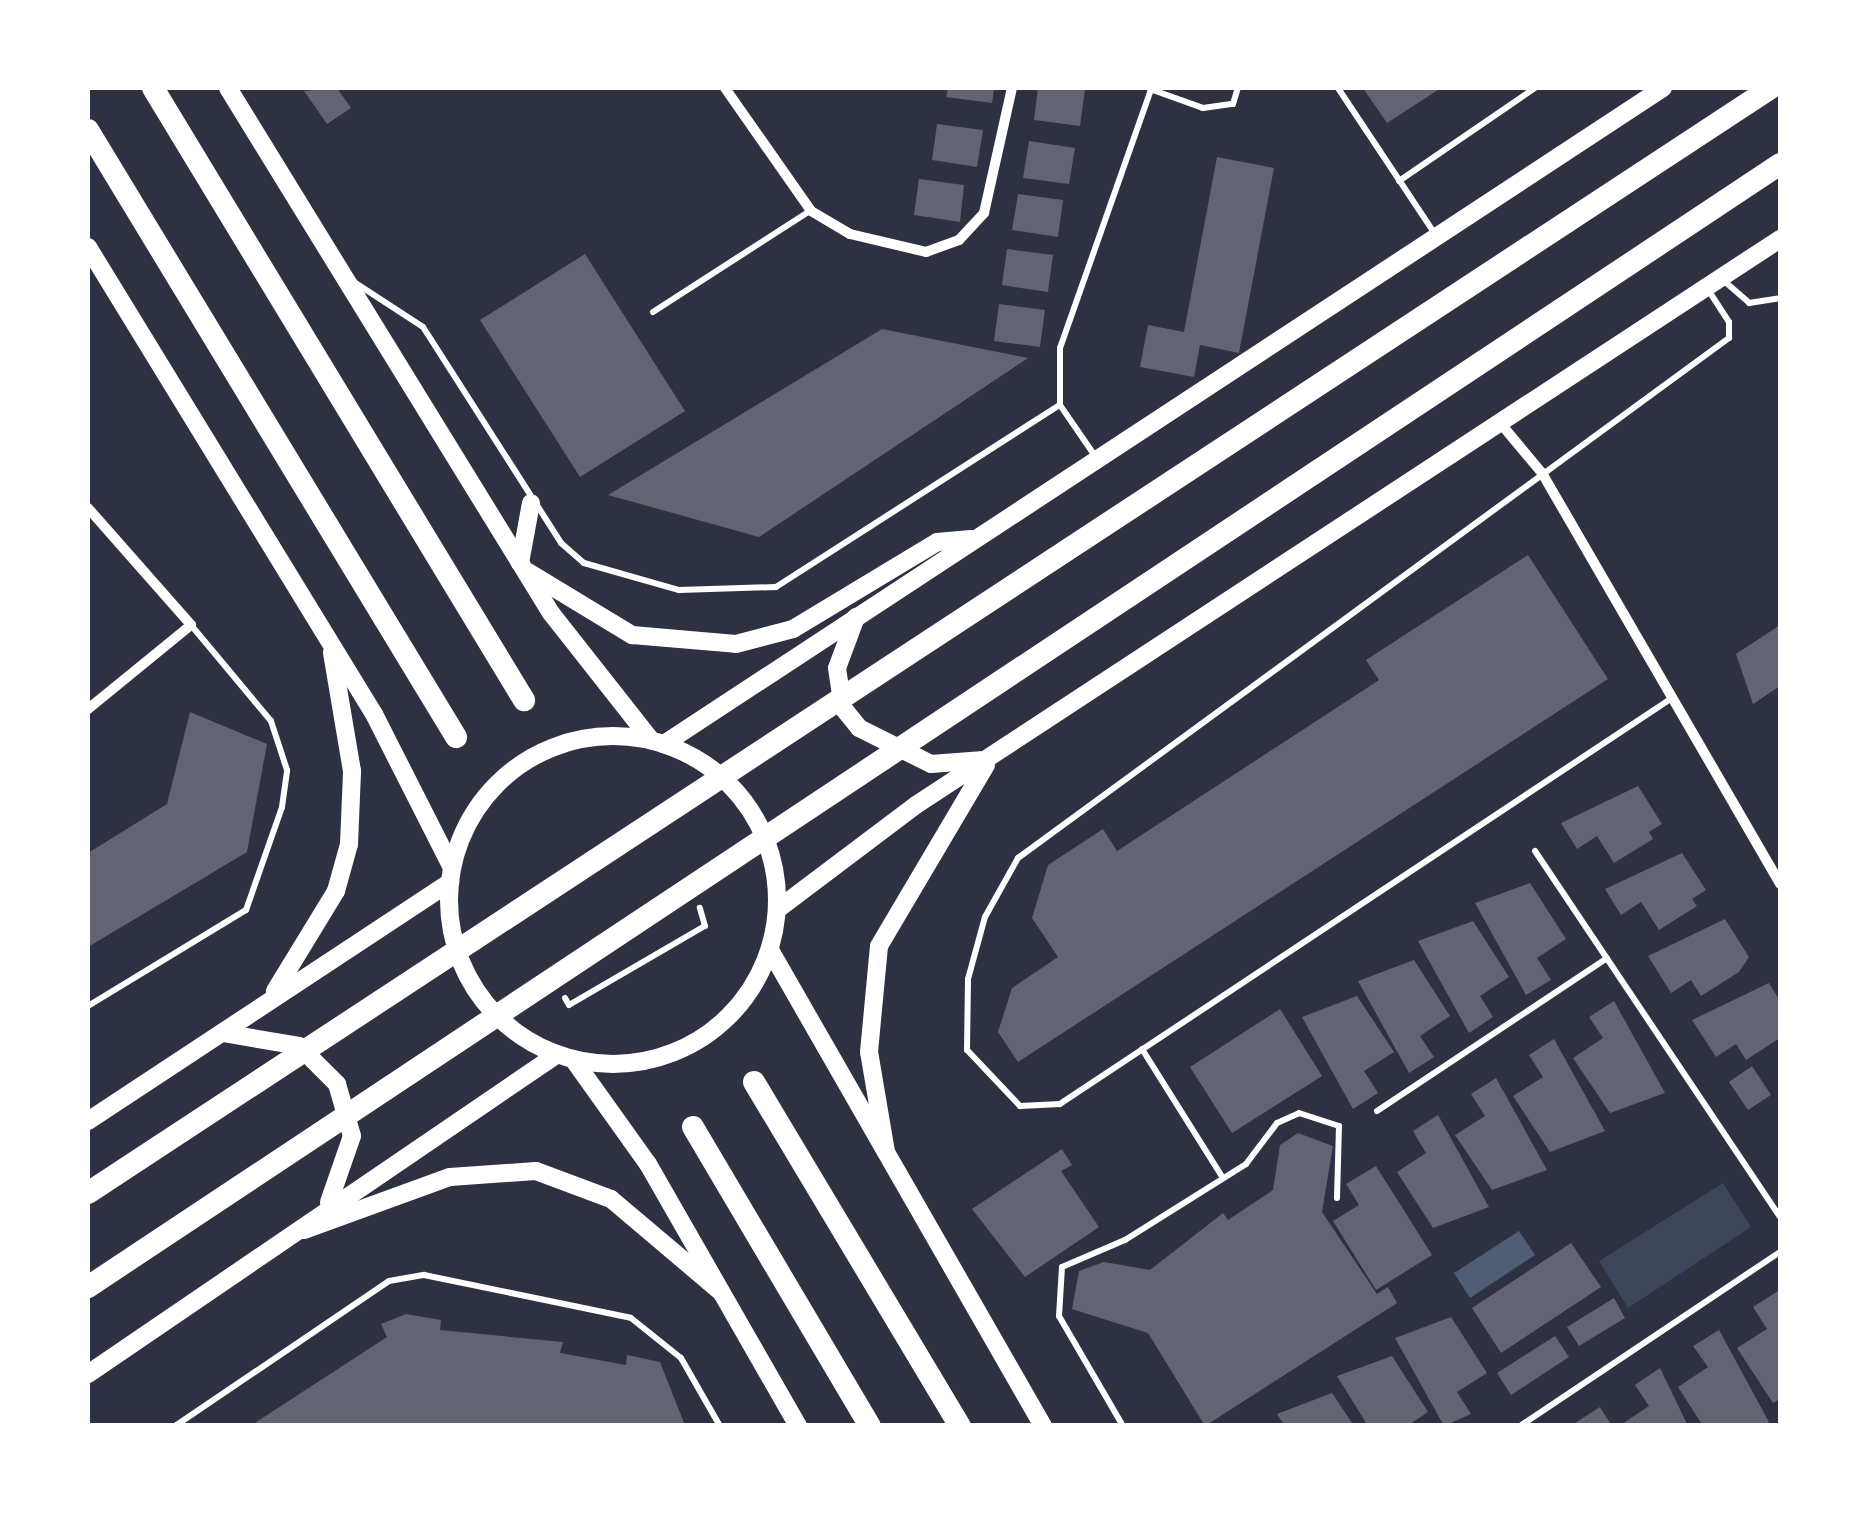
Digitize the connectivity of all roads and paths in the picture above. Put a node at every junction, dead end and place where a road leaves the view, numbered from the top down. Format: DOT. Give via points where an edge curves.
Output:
graph roads {
  1 [pos="153,88"];
  2 [pos="228,88"];
  3 [pos="728,88"];
  4 [pos="1012,88"];
  5 [pos="1238,88"];
  6 [pos="1338,88"];
  7 [pos="1535,88"];
  8 [pos="1663,88"];
  9 [pos="1771,88"];
  10 [pos="1150,89"];
  11 [pos="88,130"];
  12 [pos="1780,164"];
  13 [pos="1399,181"];
  14 [pos="812,210"];
  15 [pos="1437,237"];
  16 [pos="1780,239"];
  17 [pos="88,247"];
  18 [pos="345,277"];
  19 [pos="1715,284"];
  20 [pos="1780,298"];
  21 [pos="653,312"];
  22 [pos="1060,406"];
  23 [pos="1502,424"];
  24 [pos="1095,456"];
  25 [pos="1542,474"];
  26 [pos="531,503"];
  27 [pos="88,508"];
  28 [pos="972,539"];
  29 [pos="522,566"];
  30 [pos="856,616"];
  31 [pos="191,625"];
  32 [pos="330,641"];
  33 [pos="524,700"];
  34 [pos="1669,700"];
  35 [pos="88,709"];
  36 [pos="456,737"];
  37 [pos="657,742"];
  38 [pos="990,760"];
  39 [pos="1535,851"];
  40 [pos="451,874"];
  41 [pos="1780,884"];
  42 [pos="778,909"];
  43 [pos="703,912"];
  44 [pos="770,950"];
  45 [pos="1607,958"];
  46 [pos="560,990"];
  47 [pos="269,1000"];
  48 [pos="88,1006"];
  49 [pos="220,1034"];
  50 [pos="1142,1049"];
  51 [pos="565,1057"];
  52 [pos="754,1082"];
  53 [pos="1377,1111"];
  54 [pos="88,1120"];
  55 [pos="693,1126"];
  56 [pos="889,1167"];
  57 [pos="1224,1178"];
  58 [pos="88,1193"];
  59 [pos="1338,1198"];
  60 [pos="323,1211"];
  61 [pos="1780,1217"];
  62 [pos="289,1235"];
  63 [pos="1780,1252"];
  64 [pos="88,1288"];
  65 [pos="720,1290"];
  66 [pos="88,1374"];
  67 [pos="174,1426"];
  68 [pos="720,1426"];
  69 [pos="798,1426"];
  70 [pos="870,1426"];
  71 [pos="960,1426"];
  72 [pos="1043,1426"];
  73 [pos="1123,1426"];
  74 [pos="1520,1426"];
  1 -- 33 [label="highway"];
  2 -- 18 [label="main road"];
  3 -- 14 [label="street"];
  4 -- 14 [label="street" via="984,213 959,240 926,252 885,246"];
  5 -- 10 [label="lane" via="1234,104 1202,108"];
  6 -- 13 [label="lane"];
  7 -- 13 [label="lane"];
  8 -- 15 [label="main road"];
  9 -- 58 [label="highway"];
  10 -- 22 [label="lane" via="1060,348"];
  11 -- 36 [label="highway"];
  12 -- 64 [label="highway"];
  13 -- 15 [label="lane"];
  14 -- 21 [label="lane"];
  15 -- 24 [label="main road"];
  16 -- 19 [label="main road"];
  17 -- 32 [label="main road"];
  18 -- 26 [label="lane" via="423,326"];
  18 -- 29 [label="main road"];
  19 -- 20 [label="lane" via="1749,303"];
  19 -- 23 [label="main road"];
  19 -- 25 [label="lane" via="1730,322 1728,338"];
  22 -- 24 [label="lane"];
  22 -- 26 [label="lane" via="797,577 750,593 679,590 584,563"];
  23 -- 25 [label="street"];
  23 -- 38 [label="main road"];
  24 -- 28 [label="main road"];
  25 -- 34 [label="street"];
  25 -- 50 [label="lane" via="1054,828 998,885 968,979 962,1033 982,1075 1020,1106 1047,1106"];
  26 -- 29 [label="main road"];
  27 -- 31 [label="street"];
  28 -- 29 [label="main road" via="937,542 794,629 736,644 632,635"];
  28 -- 30 [label="main road"];
  29 -- 37 [label="main road" via="581,658"];
  30 -- 37 [label="main road"];
  30 -- 38 [label="main road" via="837,668 843,708 860,728 931,764"];
  31 -- 35 [label="street"];
  31 -- 48 [label="lane" via="271,720 287,770 282,807 246,910"];
  32 -- 40 [label="main road"];
  32 -- 47 [label="main road" via="352,771 349,844 336,891"];
  34 -- 41 [label="street"];
  34 -- 50 [label="lane"];
  37 -- 40 [label="main road" via="564,742 512,769 473,812"];
  37 -- 42 [label="main road" via="736,790 775,866"];
  38 -- 42 [label="main road"];
  38 -- 56 [label="main road" via="879,946 869,1052"];
  39 -- 45 [label="lane"];
  40 -- 47 [label="main road"];
  40 -- 51 [label="main road" via="454,936 481,998"];
  42 -- 44 [label="main road"];
  43 -- 46 [label="path" via="705,926 569,1005"];
  44 -- 51 [label="main road" via="741,1004 693,1044 635,1063"];
  44 -- 56 [label="main road"];
  45 -- 53 [label="lane"];
  45 -- 61 [label="lane"];
  47 -- 49 [label="main road"];
  49 -- 54 [label="main road"];
  49 -- 60 [label="main road" via="299,1046 337,1084 352,1136 339,1188"];
  50 -- 57 [label="lane"];
  51 -- 60 [label="main road"];
  51 -- 65 [label="main road"];
  52 -- 71 [label="highway"];
  55 -- 70 [label="highway"];
  56 -- 72 [label="main road"];
  57 -- 59 [label="lane" via="1287,1116 1330,1116 1341,1133"];
  57 -- 73 [label="lane" via="1125,1240 1075,1256 1055,1283 1058,1316"];
  60 -- 62 [label="main road"];
  62 -- 65 [label="main road" via="450,1177 536,1172 612,1199"];
  62 -- 66 [label="main road"];
  63 -- 74 [label="lane"];
  65 -- 69 [label="main road"];
  67 -- 68 [label="lane" via="388,1281 424,1275 632,1318 681,1358"];
}
